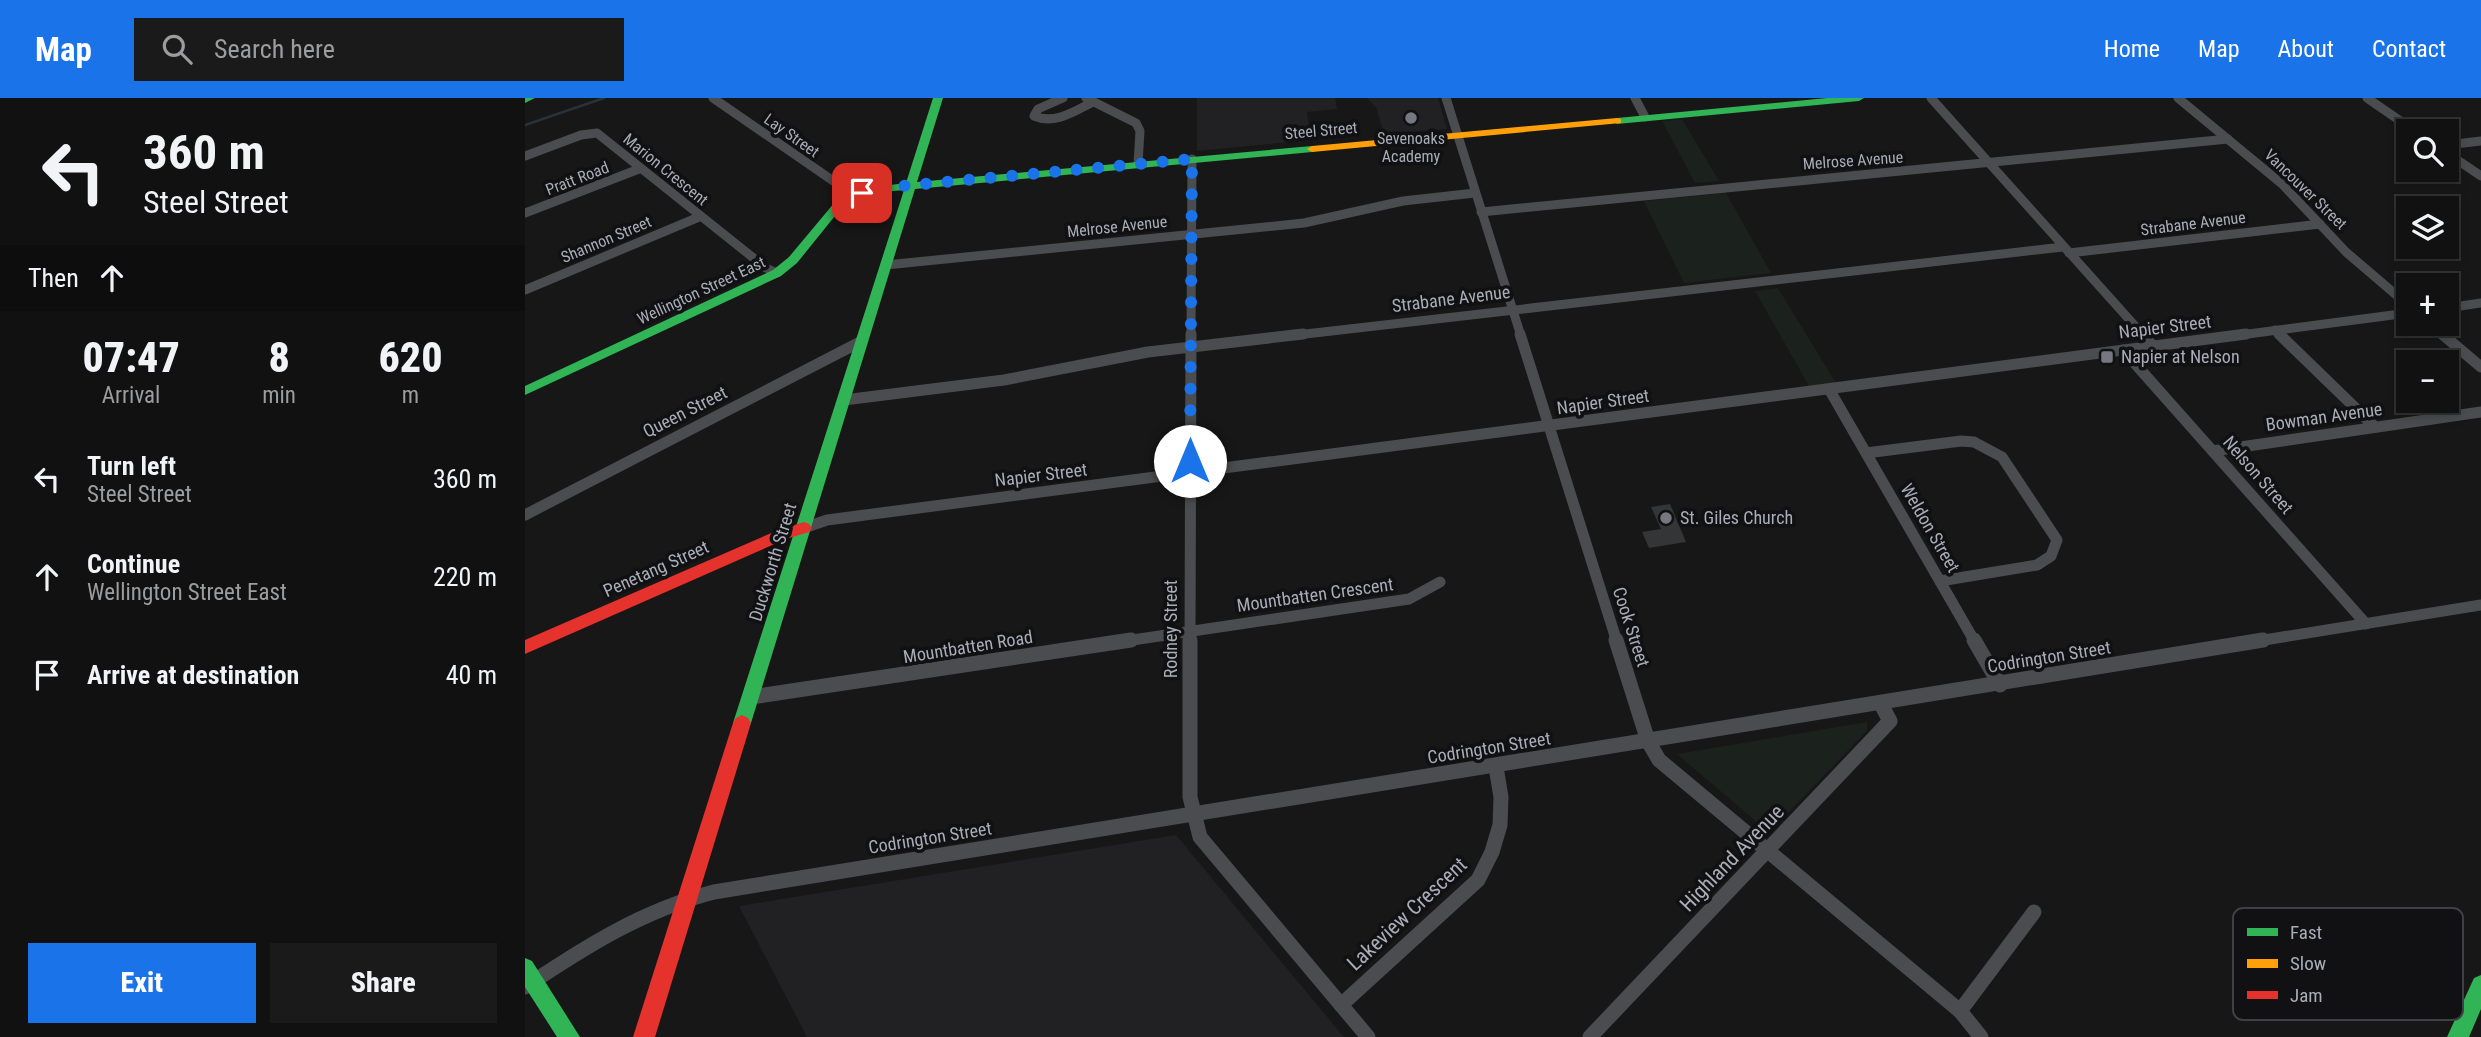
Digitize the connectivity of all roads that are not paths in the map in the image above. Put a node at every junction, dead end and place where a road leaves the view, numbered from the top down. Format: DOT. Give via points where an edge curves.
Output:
graph roads {
  1 [pos="530,98"];
  2 [pos="713,98"];
  3 [pos="938,98"];
  4 [pos="1062,98"];
  5 [pos="1446,98"];
  6 [pos="1635,98"];
  7 [pos="1859,98"];
  8 [pos="1931,98"];
  9 [pos="2179,98"];
  10 [pos="2367,98"];
  11 [pos="525,100"];
  12 [pos="1089,100"];
  13 [pos="1645,117"];
  14 [pos="2398,119"];
  15 [pos="1457,135"];
  16 [pos="2228,139"];
  17 [pos="2481,141"];
  18 [pos="2459,144"];
  19 [pos="525,156"];
  20 [pos="1192,159"];
  21 [pos="2459,161"];
  22 [pos="1138,164"];
  23 [pos="1989,164"];
  24 [pos="639,169"];
  25 [pos="2481,176"];
  26 [pos="911,185"];
  27 [pos="1475,193"];
  28 [pos="855,196"];
  29 [pos="1481,212"];
  30 [pos="525,213"];
  31 [pos="699,217"];
  32 [pos="2320,224"];
  33 [pos="1191,234"];
  34 [pos="2066,250"];
  35 [pos="886,265"];
  36 [pos="777,273"];
  37 [pos="525,290"];
  38 [pos="2396,295"];
  39 [pos="2481,303"];
  40 [pos="2459,306"];
  41 [pos="1511,309"];
  42 [pos="2396,315"];
  43 [pos="2274,330"];
  44 [pos="2444,336"];
  45 [pos="862,341"];
  46 [pos="2153,346"];
  47 [pos="1191,347"];
  48 [pos="2123,350"];
  49 [pos="2481,367"];
  50 [pos="1829,389"];
  51 [pos="525,391"];
  52 [pos="844,400"];
  53 [pos="2481,412"];
  54 [pos="1547,427"];
  55 [pos="2375,427"];
  56 [pos="2213,451"];
  57 [pos="1866,453"];
  58 [pos="1190,473"];
  59 [pos="525,514"];
  60 [pos="804,527"];
  61 [pos="1940,581"];
  62 [pos="1440,582"];
  63 [pos="2481,605"];
  64 [pos="2366,624"];
  65 [pos="1190,631"];
  66 [pos="525,647"];
  67 [pos="2000,685"];
  68 [pos="751,697"];
  69 [pos="1881,704"];
  70 [pos="1648,741"];
  71 [pos="1496,767"];
  72 [pos="1194,814"];
  73 [pos="1768,850"];
  74 [pos="688,897"];
  75 [pos="2034,912"];
  76 [pos="528,979"];
  77 [pos="2481,985"];
  78 [pos="1341,1005"];
  79 [pos="1959,1011"];
  80 [pos="569,1037"];
  81 [pos="644,1037"];
  82 [pos="1368,1037"];
  83 [pos="1590,1037"];
  84 [pos="1981,1037"];
  85 [pos="2458,1037"];
  1 -- 11 [label="street"];
  2 -- 28 [label="street, Lay Street"];
  3 -- 26 [label="street, Duckworth Street"];
  4 -- 12 [label="street" via="1038,109 1034,116 1054,119"];
  5 -- 15 [label="street, Cook Street"];
  6 -- 13 [label="street"];
  7 -- 13 [label="street, Steel Street"];
  8 -- 23 [label="street"];
  9 -- 16 [label="street, Vancouver Street"];
  10 -- 14 [label="street"];
  12 -- 22 [label="street" via="1139,127"];
  13 -- 15 [label="street, Steel Street"];
  15 -- 20 [label="street, Steel Street"];
  15 -- 27 [label="street, Cook Street"];
  16 -- 23 [label="street, Melrose Avenue"];
  16 -- 32 [label="street, Vancouver Street" via="2282,184"];
  17 -- 18 [label="street"];
  19 -- 24 [label="street, Marion Crescent" via="594,132"];
  20 -- 22 [label="street, Steel Street"];
  20 -- 33 [label="street, Rodney Street"];
  21 -- 25 [label="street"];
  22 -- 26 [label="street, Steel Street"];
  23 -- 29 [label="street, Melrose Avenue"];
  23 -- 34 [label="street"];
  24 -- 30 [label="street, Pratt Road"];
  24 -- 31 [label="street, Marion Crescent"];
  26 -- 28 [label="street, Wellington Street East"];
  26 -- 35 [label="street, Duckworth Street"];
  27 -- 29 [label="street, Cook Street"];
  27 -- 33 [label="street, Melrose Avenue" via="1403,201 1314,222"];
  28 -- 36 [label="street, Wellington Street East" via="839,204"];
  29 -- 41 [label="street, Cook Street"];
  31 -- 36 [label="street, Marion Crescent"];
  31 -- 37 [label="street, Shannon Street"];
  32 -- 34 [label="street, Strabane Avenue"];
  32 -- 38 [label="street, Vancouver Street"];
  33 -- 35 [label="street, Melrose Avenue"];
  33 -- 47 [label="street, Rodney Street"];
  34 -- 41 [label="street, Strabane Avenue"];
  34 -- 46 [label="street"];
  35 -- 45 [label="street, Duckworth Street"];
  36 -- 51 [label="street, Wellington Street East"];
  39 -- 40 [label="street"];
  41 -- 47 [label="street, Strabane Avenue"];
  41 -- 54 [label="street, Cook Street"];
  42 -- 43 [label="street, Napier Street"];
  43 -- 46 [label="street, Napier Street"];
  43 -- 55 [label="street"];
  44 -- 49 [label="street"];
  45 -- 52 [label="street, Duckworth Street"];
  45 -- 59 [label="street, Queen Street"];
  46 -- 48 [label="street, Napier Street"];
  47 -- 52 [label="street, Strabane Avenue" via="994,382"];
  47 -- 58 [label="street, Rodney Street"];
  48 -- 50 [label="street, Napier Street"];
  48 -- 56 [label="street, Nelson Street"];
  50 -- 54 [label="street, Napier Street"];
  50 -- 57 [label="street, Weldon Street"];
  52 -- 60 [label="street, Duckworth Street"];
  53 -- 55 [label="street, Bowman Avenue"];
  54 -- 58 [label="street, Napier Street"];
  54 -- 70 [label="street, Cook Street"];
  55 -- 56 [label="street, Bowman Avenue"];
  56 -- 64 [label="street, Nelson Street"];
  57 -- 61 [label="street, Weldon Street"];
  57 -- 61 [label="street" via="1961,441 1989,448 2001,457 2057,540 2056,551 2037,565"];
  58 -- 60 [label="street, Napier Street" via="827,520"];
  58 -- 65 [label="street, Rodney Street"];
  60 -- 66 [label="street, Penetang Street"];
  60 -- 68 [label="street, Duckworth Street"];
  61 -- 67 [label="street, Weldon Street"];
  62 -- 65 [label="street, Mountbatten Crescent" via="1409,600"];
  63 -- 64 [label="street, Codrington Street"];
  64 -- 67 [label="street, Codrington Street"];
  65 -- 68 [label="street, Mountbatten Road"];
  65 -- 72 [label="street, Rodney Street" via="1190,797"];
  67 -- 69 [label="street, Codrington Street"];
  68 -- 74 [label="street, Duckworth Street"];
  69 -- 70 [label="street, Codrington Street"];
  69 -- 73 [label="street, Highland Avenue" via="1890,721"];
  70 -- 71 [label="street, Codrington Street"];
  70 -- 73 [label="street, Cook Street" via="1659,760"];
  71 -- 72 [label="street, Codrington Street"];
  71 -- 78 [label="street, Lakeview Crescent" via="1502,820 1491,858 1478,880"];
  72 -- 74 [label="street, Codrington Street"];
  72 -- 78 [label="street, Rodney Street" via="1200,836"];
  73 -- 79 [label="street, Cook Street"];
  73 -- 83 [label="street, Highland Avenue"];
  74 -- 76 [label="street, Codrington Street"];
  74 -- 81 [label="street, Duckworth Street"];
  75 -- 79 [label="street"];
  76 -- 80 [label="street"];
  77 -- 85 [label="street"];
  78 -- 82 [label="street, Rodney Street"];
  79 -- 84 [label="street, Cook Street"];
}
